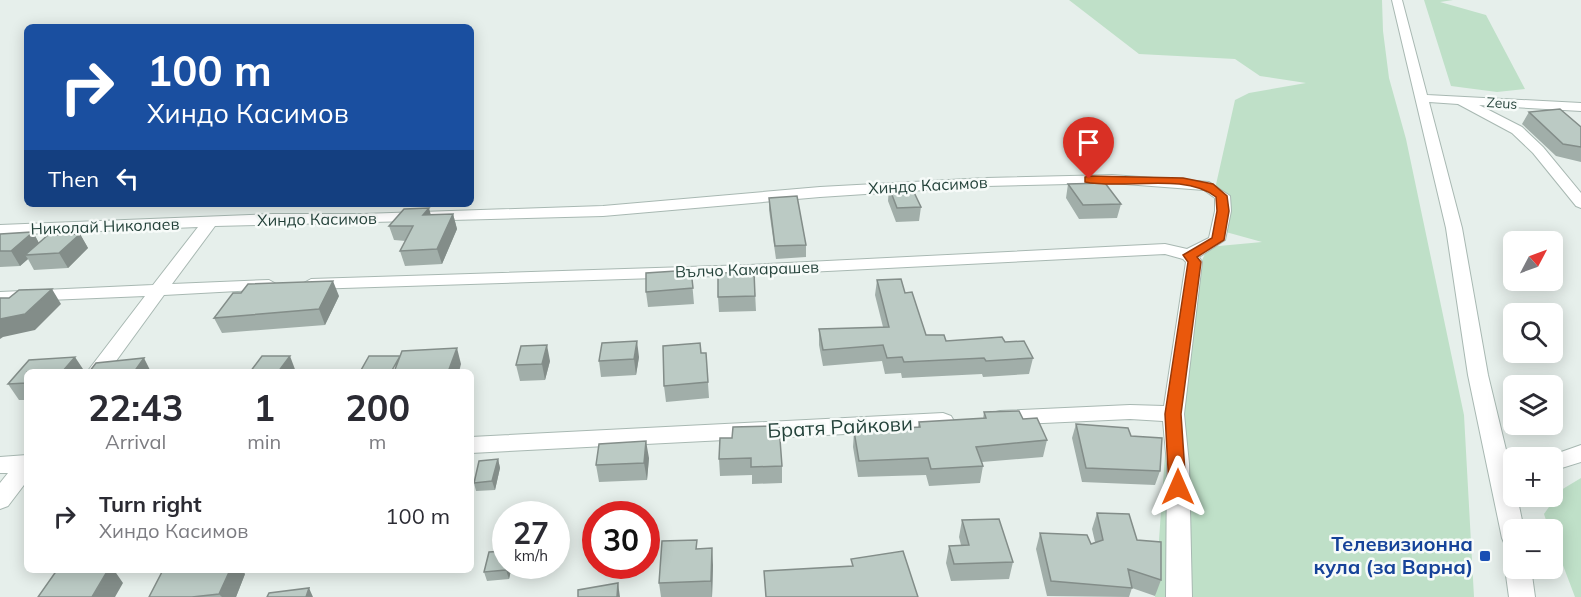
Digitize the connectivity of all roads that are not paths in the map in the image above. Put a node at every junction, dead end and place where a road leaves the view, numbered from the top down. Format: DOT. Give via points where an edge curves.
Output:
graph roads {
  1 [pos="1397,0"];
  2 [pos="1423,98"];
  3 [pos="1460,100"];
  4 [pos="1581,107"];
  5 [pos="1581,203"];
  6 [pos="210,222"];
  7 [pos="0,230"];
  8 [pos="1190,255"];
  9 [pos="160,289"];
  10 [pos="0,297"];
  11 [pos="99,369"];
  12 [pos="1173,414"];
  13 [pos="474,445"];
  14 [pos="1581,453"];
  15 [pos="1563,460"];
  16 [pos="1503,462"];
  17 [pos="24,464"];
  18 [pos="0,465"];
  19 [pos="24,468"];
  20 [pos="0,500"];
  21 [pos="1520,579"];
  22 [pos="1179,597"];
  23 [pos="1522,597"];
  1 -- 2 [label="street"];
  2 -- 3 [label="street, Zeus"];
  2 -- 16 [label="street" via="1454,228 1478,375"];
  3 -- 4 [label="street, Zeus"];
  3 -- 5 [label="street" via="1517,130"];
  6 -- 7 [label="street, Николай Николаев"];
  6 -- 8 [label="street, Хиндо Касимов" via="603,211 870,188 1112,179 1197,184 1209,186 1221,196 1223,211 1217,240"];
  6 -- 9 [label="street"];
  8 -- 9 [label="street, Вълчо Камарашев" via="1165,249 749,270"];
  8 -- 12 [label="street" via="1194,262"];
  9 -- 10 [label="street, Вълчо Камарашев"];
  9 -- 11 [label="street"];
  12 -- 13 [label="street, Братя Райкови" via="1130,412"];
  12 -- 22 [label="street" via="1178,464"];
  14 -- 15 [label="street"];
  17 -- 18 [label="street"];
  19 -- 20 [label="street"];
  21 -- 23 [label="street"];
}
